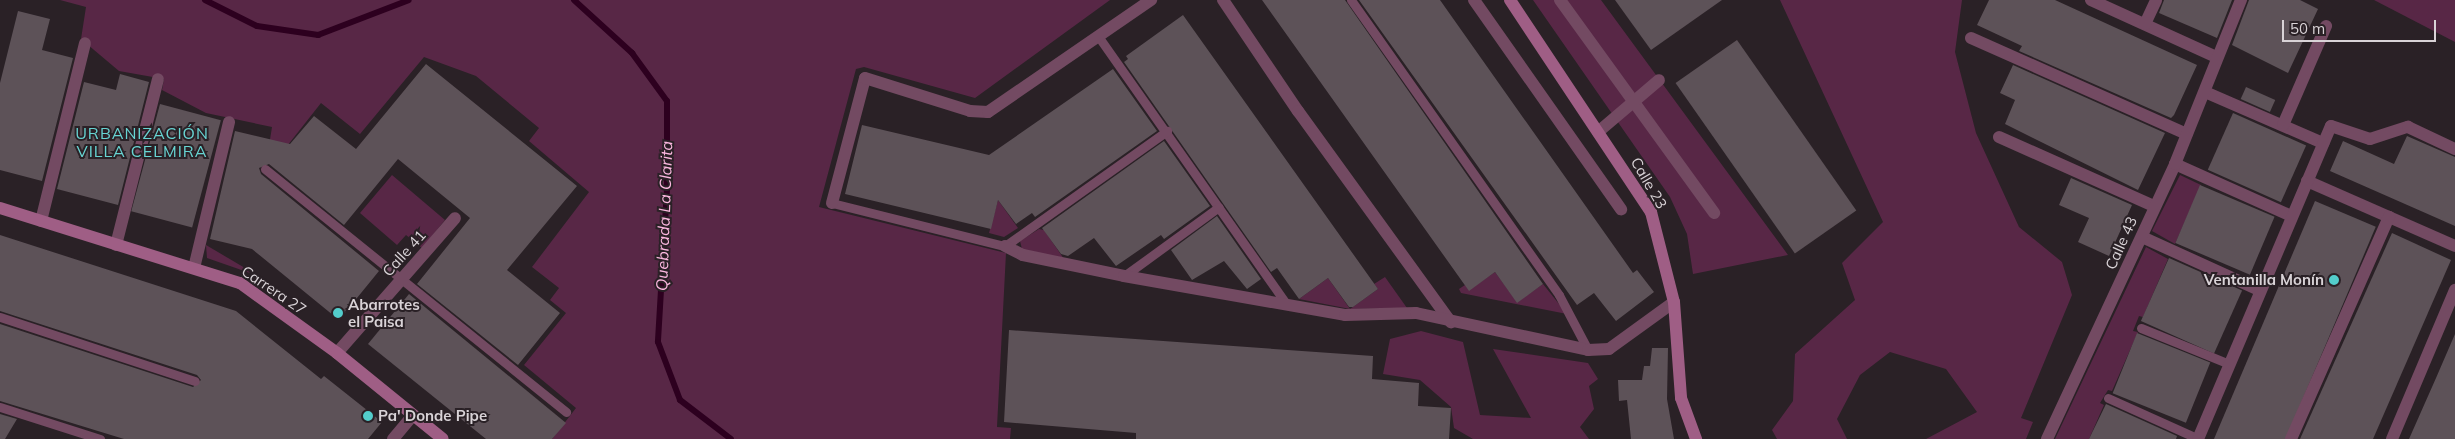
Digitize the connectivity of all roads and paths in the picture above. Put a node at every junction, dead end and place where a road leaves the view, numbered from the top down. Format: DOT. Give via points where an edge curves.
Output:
graph roads {
  1 [pos="1151,0"];
  2 [pos="1223,0"];
  3 [pos="1351,0"];
  4 [pos="1474,0"];
  5 [pos="1510,0"];
  6 [pos="1560,0"];
  7 [pos="2091,0"];
  8 [pos="2156,0"];
  9 [pos="2241,0"];
  10 [pos="2145,24"];
  11 [pos="2326,26"];
  12 [pos="1098,36"];
  13 [pos="1971,38"];
  14 [pos="85,44"];
  15 [pos="2216,57"];
  16 [pos="158,79"];
  17 [pos="1659,80"];
  18 [pos="2205,92"];
  19 [pos="1632,105"];
  20 [pos="229,122"];
  21 [pos="2283,125"];
  22 [pos="1167,131"];
  23 [pos="1598,132"];
  24 [pos="2187,134"];
  25 [pos="1999,137"];
  26 [pos="2323,143"];
  27 [pos="2455,149"];
  28 [pos="2175,164"];
  29 [pos="266,169"];
  30 [pos="2307,181"];
  31 [pos="832,203"];
  32 [pos="2154,206"];
  33 [pos="1219,207"];
  34 [pos="0,208"];
  35 [pos="1622,209"];
  36 [pos="1714,213"];
  37 [pos="2291,216"];
  38 [pos="2389,217"];
  39 [pos="455,218"];
  40 [pos="41,221"];
  41 [pos="2142,237"];
  42 [pos="116,245"];
  43 [pos="1005,246"];
  44 [pos="2455,246"];
  45 [pos="194,268"];
  46 [pos="1124,276"];
  47 [pos="402,278"];
  48 [pos="2259,290"];
  49 [pos="2455,290"];
  50 [pos="1284,301"];
  51 [pos="1674,302"];
  52 [pos="0,317"];
  53 [pos="1451,322"];
  54 [pos="2141,328"];
  55 [pos="1588,350"];
  56 [pos="337,353"];
  57 [pos="2229,364"];
  58 [pos="195,381"];
  59 [pos="2108,398"];
  60 [pos="0,407"];
  61 [pos="566,412"];
  62 [pos="413,414"];
  63 [pos="100,439"];
  64 [pos="393,439"];
  65 [pos="443,439"];
  66 [pos="1696,439"];
  67 [pos="2047,439"];
  68 [pos="2198,439"];
  69 [pos="2291,439"];
  70 [pos="2392,439"];
  1 -- 12 [label="street"];
  2 -- 53 [label="street" via="1298,111"];
  3 -- 55 [label="lane" via="1559,295"];
  4 -- 35 [label="street"];
  5 -- 23 [label="street, Calle 23"];
  6 -- 19 [label="street"];
  7 -- 10 [label="street"];
  8 -- 10 [label="street"];
  9 -- 15 [label="street, Calle 43"];
  10 -- 15 [label="street"];
  11 -- 21 [label="street"];
  12 -- 22 [label="lane"];
  12 -- 31 [label="street" via="988,112 970,111 865,78"];
  13 -- 24 [label="street"];
  14 -- 40 [label="street"];
  15 -- 18 [label="street, Calle 43"];
  16 -- 42 [label="street"];
  17 -- 19 [label="street"];
  18 -- 21 [label="street"];
  18 -- 24 [label="street, Calle 43"];
  19 -- 23 [label="street"];
  19 -- 36 [label="street"];
  20 -- 45 [label="street"];
  21 -- 26 [label="street"];
  22 -- 33 [label="lane"];
  22 -- 43 [label="lane"];
  23 -- 51 [label="street, Calle 23" via="1651,212"];
  24 -- 28 [label="street, Calle 43"];
  25 -- 32 [label="street"];
  26 -- 27 [label="street" via="2330,126 2370,139 2408,128"];
  26 -- 30 [label="street"];
  28 -- 32 [label="street, Calle 43"];
  28 -- 37 [label="street"];
  29 -- 47 [label="lane"];
  30 -- 37 [label="street"];
  30 -- 38 [label="street"];
  31 -- 43 [label="lane"];
  32 -- 41 [label="street, Calle 43"];
  33 -- 46 [label="lane"];
  33 -- 50 [label="lane"];
  34 -- 40 [label="street, Carrera 27"];
  37 -- 48 [label="street"];
  38 -- 44 [label="street"];
  38 -- 69 [label="street"];
  39 -- 47 [label="street, Calle 41"];
  40 -- 42 [label="street, Carrera 27"];
  41 -- 48 [label="street"];
  41 -- 67 [label="street, Calle 43"];
  42 -- 45 [label="street, Carrera 27"];
  43 -- 46 [label="street" via="1023,255"];
  45 -- 56 [label="street, Carrera 27" via="240,283"];
  46 -- 50 [label="street"];
  47 -- 56 [label="street, Calle 41"];
  47 -- 61 [label="lane"];
  48 -- 57 [label="street"];
  49 -- 70 [label="street"];
  50 -- 53 [label="street" via="1345,315 1416,313"];
  51 -- 55 [label="street" via="1609,349"];
  51 -- 66 [label="street, Calle 23" via="1681,398"];
  52 -- 58 [label="lane"];
  53 -- 55 [label="street"];
  54 -- 57 [label="lane"];
  56 -- 62 [label="street, Carrera 27"];
  57 -- 68 [label="street"];
  59 -- 68 [label="lane"];
  60 -- 63 [label="lane"];
  62 -- 64 [label="street"];
  62 -- 65 [label="street, Carrera 27"];
}
